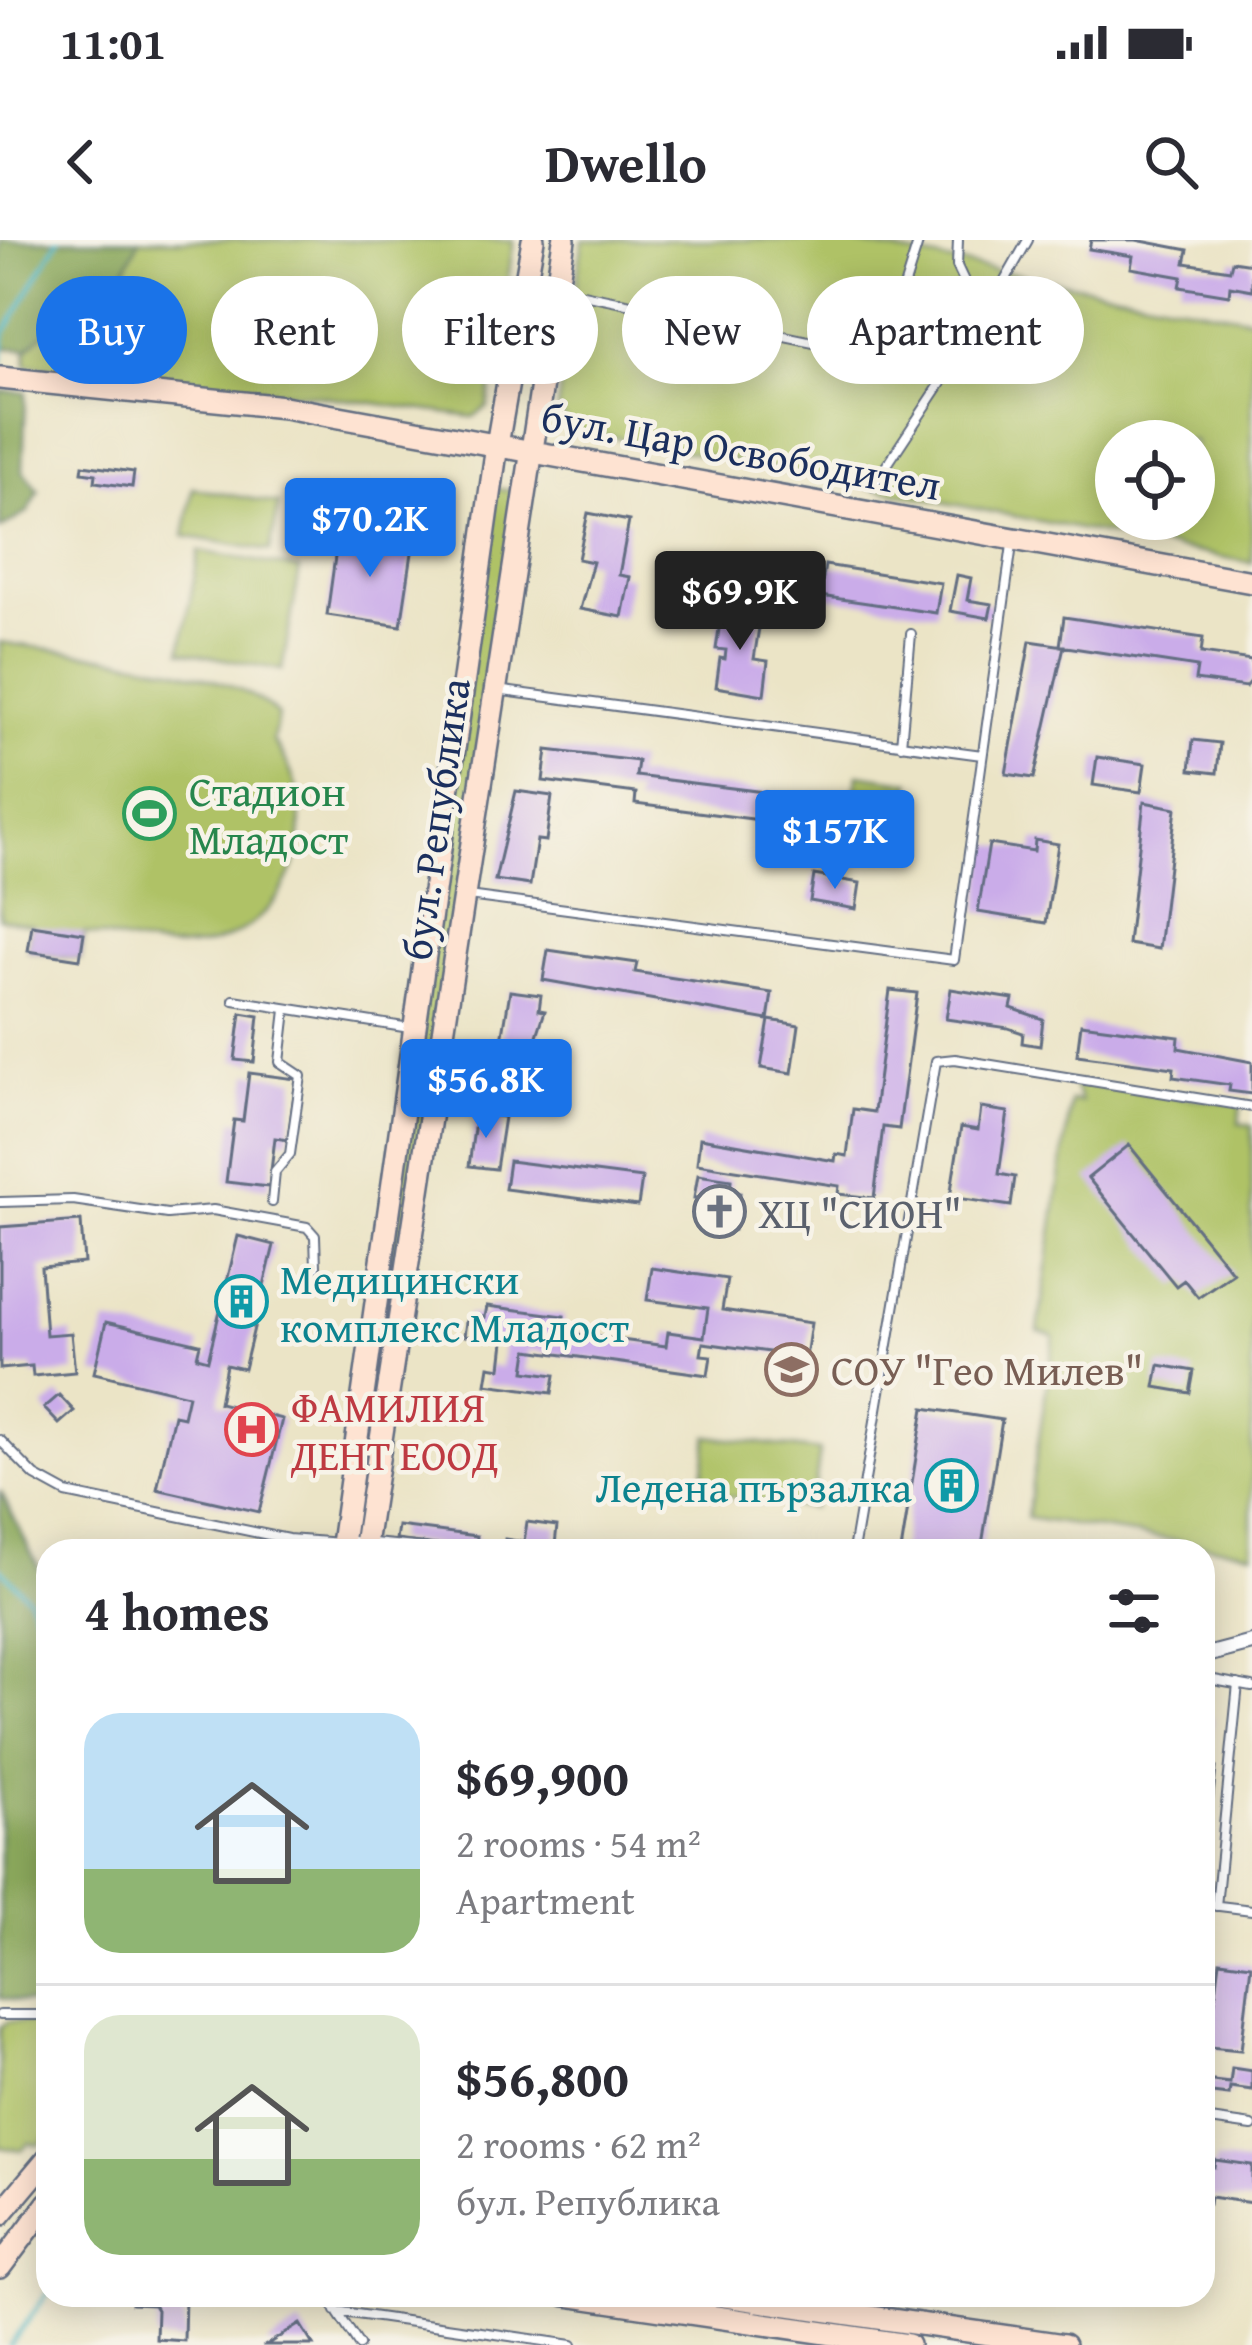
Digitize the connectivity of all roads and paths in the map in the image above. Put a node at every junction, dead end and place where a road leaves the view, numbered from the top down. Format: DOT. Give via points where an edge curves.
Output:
graph roads {
  1 [pos="533,240"];
  2 [pos="564,240"];
  3 [pos="920,240"];
  4 [pos="958,240"];
  5 [pos="1028,240"];
  6 [pos="559,276"];
  7 [pos="962,276"];
  8 [pos="1008,276"];
  9 [pos="598,297"];
  10 [pos="0,378"];
  11 [pos="540,384"];
  12 [pos="941,384"];
  13 [pos="497,445"];
  14 [pos="528,453"];
  15 [pos="874,486"];
  16 [pos="1013,540"];
  17 [pos="1252,582"];
  18 [pos="911,634"];
  19 [pos="492,689"];
  20 [pos="901,745"];
  21 [pos="982,755"];
  22 [pos="466,896"];
  23 [pos="251,993"];
  24 [pos="234,1000"];
  25 [pos="252,1004"];
  26 [pos="286,1010"];
  27 [pos="413,1028"];
  28 [pos="1252,1106"];
  29 [pos="0,1202"];
  30 [pos="272,1202"];
  31 [pos="316,1267"];
  32 [pos="0,1440"];
  33 [pos="288,1539"];
  34 [pos="354,1539"];
  35 [pos="355,1539"];
  36 [pos="855,1539"];
  37 [pos="1252,1643"];
  38 [pos="1215,1653"];
  39 [pos="1215,1680"];
  40 [pos="1238,1684"];
  41 [pos="1252,1687"];
  42 [pos="1216,1906"];
  43 [pos="1252,1910"];
  44 [pos="0,2014"];
  45 [pos="36,2014"];
  46 [pos="1215,2121"];
  47 [pos="1252,2126"];
  48 [pos="36,2167"];
  49 [pos="11,2186"];
  50 [pos="0,2216"];
  51 [pos="36,2216"];
  52 [pos="36,2225"];
  53 [pos="0,2267"];
  54 [pos="334,2307"];
  55 [pos="648,2307"];
  56 [pos="801,2307"];
  57 [pos="336,2311"];
  58 [pos="359,2345"];
  59 [pos="572,2345"];
  60 [pos="908,2345"];
  61 [pos="1064,2345"];
  1 -- 13 [label="street, бул. Република"];
  2 -- 6 [label="street, бул. Република"];
  3 -- 9 [label="lane" via="896,314 866,352"];
  4 -- 7 [label="lane"];
  5 -- 8 [label="lane"];
  10 -- 13 [label="street, бул. Цар Освободител" via="284,407"];
  11 -- 14 [label="street, бул. Република"];
  12 -- 15 [label="lane"];
  13 -- 14 [label="street, бул. Цар Освободител"];
  13 -- 27 [label="street, бул. Република"];
  14 -- 16 [label="street, бул. Цар Освободител"];
  14 -- 19 [label="street, бул. Република"];
  16 -- 17 [label="street, бул. Цар Освободител"];
  16 -- 21 [label="lane"];
  18 -- 20 [label="lane"];
  19 -- 20 [label="lane"];
  19 -- 22 [label="street, бул. Република"];
  20 -- 21 [label="lane"];
  21 -- 22 [label="lane" via="954,960"];
  22 -- 35 [label="street, бул. Република"];
  23 -- 25 [label="lane"];
  24 -- 25 [label="lane"];
  25 -- 26 [label="lane"];
  26 -- 27 [label="lane"];
  26 -- 30 [label="lane" via="280,1062 301,1076 290,1154 275,1172"];
  27 -- 34 [label="street, бул. Република"];
  28 -- 36 [label="lane" via="936,1061"];
  29 -- 31 [label="lane" via="213,1210 307,1227 319,1248"];
  32 -- 33 [label="lane" via="35,1476 66,1493"];
  37 -- 38 [label="street"];
  39 -- 40 [label="lane"];
  40 -- 41 [label="lane"];
  40 -- 42 [label="lane"];
  42 -- 43 [label="lane"];
  44 -- 45 [label="lane"];
  46 -- 47 [label="lane"];
  48 -- 49 [label="street"];
  49 -- 50 [label="street"];
  50 -- 51 [label="street"];
  52 -- 53 [label="street"];
  54 -- 57 [label="lane"];
  55 -- 60 [label="street"];
  56 -- 61 [label="street"];
  57 -- 58 [label="lane"];
  57 -- 59 [label="lane"];
}
